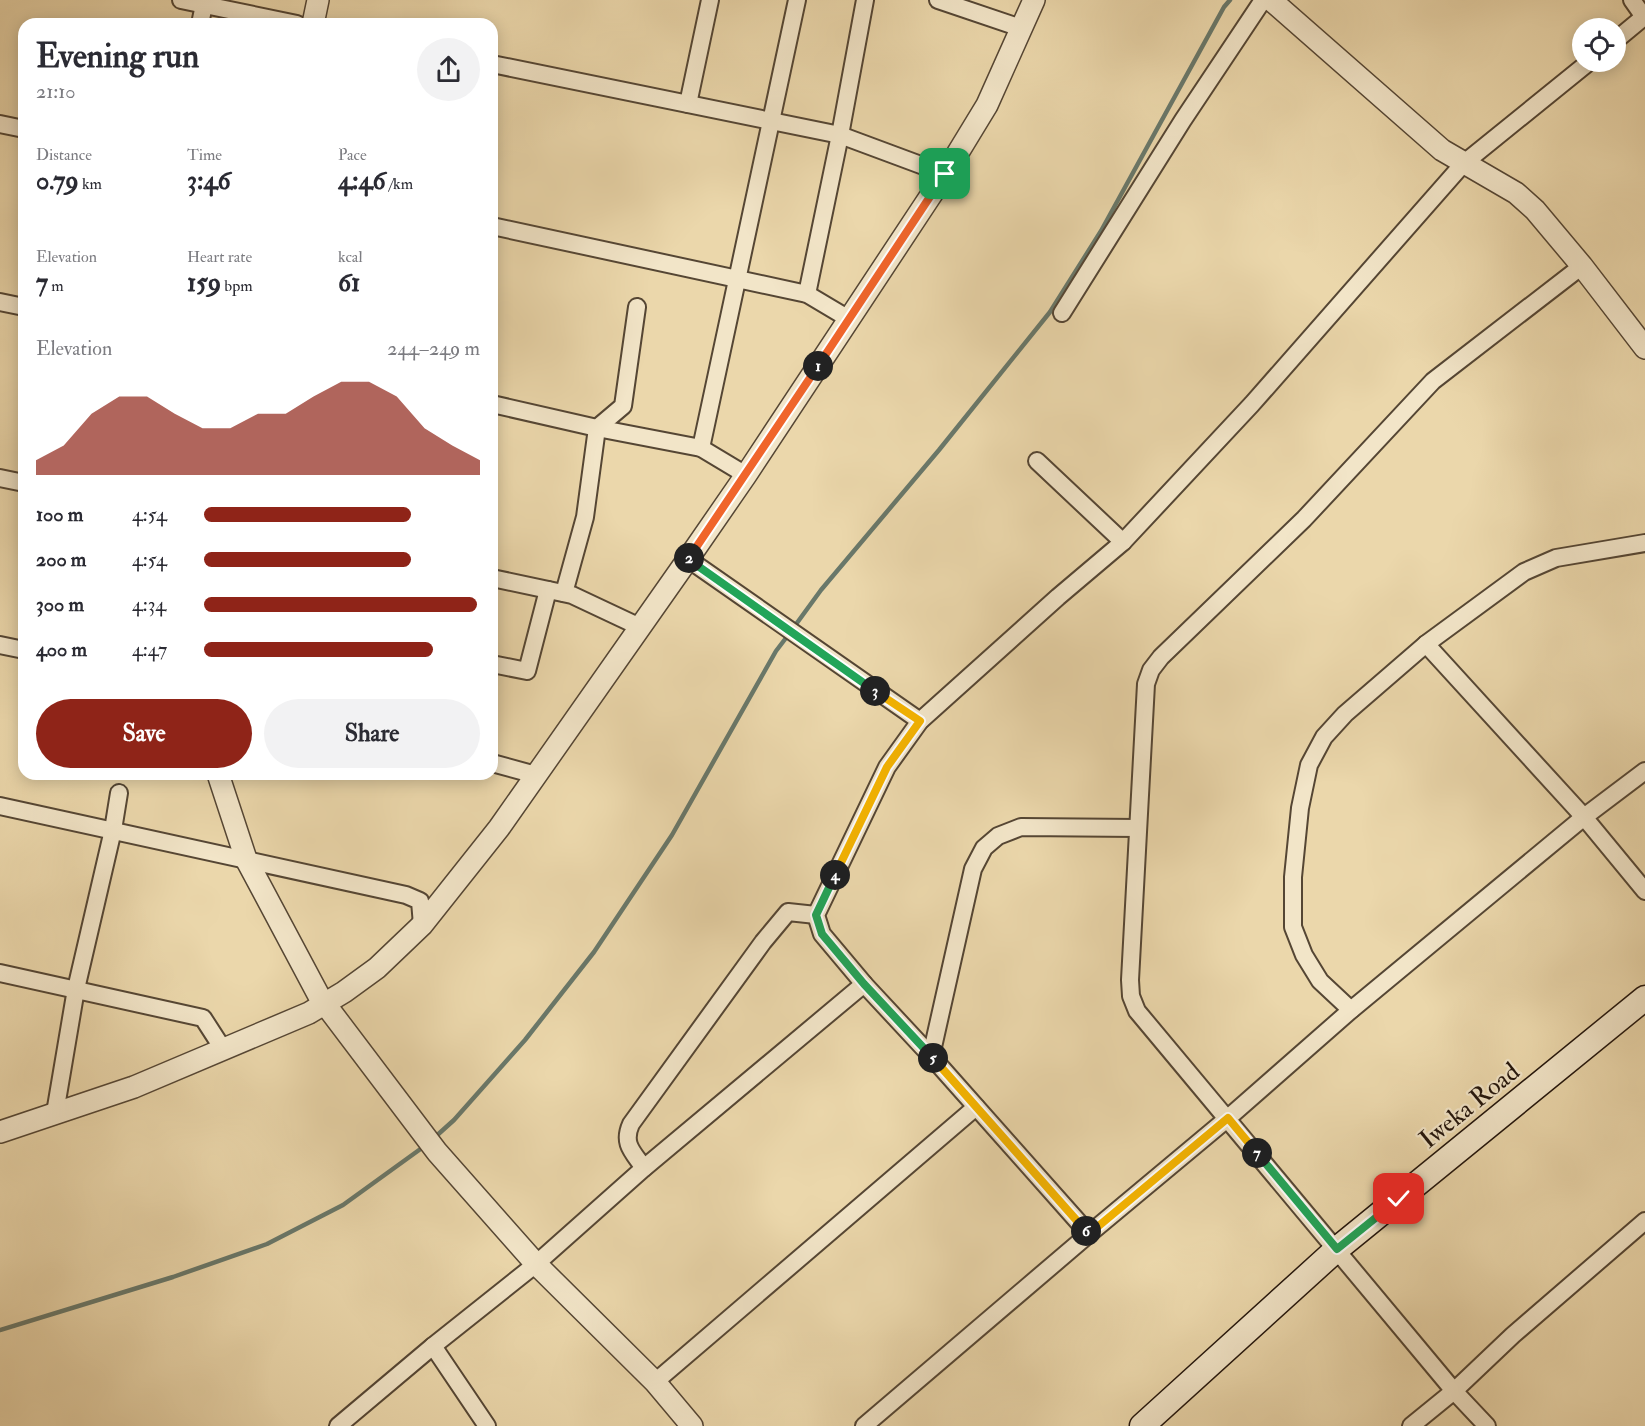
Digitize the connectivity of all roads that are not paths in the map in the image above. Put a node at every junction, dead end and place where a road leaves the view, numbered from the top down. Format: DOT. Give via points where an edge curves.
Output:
graph roads {
  1 [pos="181,0"];
  2 [pos="318,0"];
  3 [pos="710,0"];
  4 [pos="797,0"];
  5 [pos="865,0"];
  6 [pos="938,0"];
  7 [pos="1034,0"];
  8 [pos="1263,0"];
  9 [pos="1270,0"];
  10 [pos="1632,0"];
  11 [pos="205,2"];
  12 [pos="1644,17"];
  13 [pos="201,18"];
  14 [pos="272,18"];
  15 [pos="314,18"];
  16 [pos="1021,28"];
  17 [pos="1626,32"];
  18 [pos="498,65"];
  19 [pos="1577,72"];
  20 [pos="687,104"];
  21 [pos="771,122"];
  22 [pos="0,124"];
  23 [pos="18,128"];
  24 [pos="840,135"];
  25 [pos="1463,164"];
  26 [pos="945,174"];
  27 [pos="498,226"];
  28 [pos="1582,266"];
  29 [pos="737,278"];
  30 [pos="807,294"];
  31 [pos="0,302"];
  32 [pos="18,306"];
  33 [pos="637,307"];
  34 [pos="1062,313"];
  35 [pos="849,320"];
  36 [pos="1645,348"];
  37 [pos="498,405"];
  38 [pos="597,428"];
  39 [pos="701,448"];
  40 [pos="1037,461"];
  41 [pos="746,475"];
  42 [pos="0,478"];
  43 [pos="18,482"];
  44 [pos="1123,542"];
  45 [pos="1645,543"];
  46 [pos="688,559"];
  47 [pos="498,579"];
  48 [pos="556,591"];
  49 [pos="640,627"];
  50 [pos="1426,644"];
  51 [pos="0,645"];
  52 [pos="18,649"];
  53 [pos="498,665"];
  54 [pos="920,721"];
  55 [pos="498,765"];
  56 [pos="1645,771"];
  57 [pos="536,775"];
  58 [pos="220,780"];
  59 [pos="119,793"];
  60 [pos="1,811"];
  61 [pos="1584,817"];
  62 [pos="1138,828"];
  63 [pos="113,830"];
  64 [pos="246,859"];
  65 [pos="1645,891"];
  66 [pos="816,915"];
  67 [pos="422,925"];
  68 [pos="0,973"];
  69 [pos="864,984"];
  70 [pos="76,989"];
  71 [pos="1645,998"];
  72 [pos="325,1003"];
  73 [pos="1351,1010"];
  74 [pos="223,1049"];
  75 [pos="931,1056"];
  76 [pos="976,1107"];
  77 [pos="55,1113"];
  78 [pos="1228,1118"];
  79 [pos="0,1132"];
  80 [pos="644,1168"];
  81 [pos="1645,1221"];
  82 [pos="1089,1234"];
  83 [pos="1337,1249"];
  84 [pos="536,1264"];
  85 [pos="433,1346"];
  86 [pos="655,1382"];
  87 [pos="1454,1391"];
  88 [pos="338,1426"];
  89 [pos="487,1426"];
  90 [pos="692,1426"];
  91 [pos="864,1426"];
  92 [pos="1142,1426"];
  93 [pos="1411,1426"];
  94 [pos="1487,1426"];
  1 -- 11 [label="street"];
  2 -- 15 [label="street"];
  3 -- 20 [label="street"];
  4 -- 21 [label="street"];
  5 -- 24 [label="street"];
  6 -- 16 [label="street"];
  7 -- 16 [label="street"];
  8 -- 34 [label="street"];
  9 -- 25 [label="street"];
  10 -- 12 [label="street"];
  11 -- 13 [label="street"];
  11 -- 14 [label="street"];
  12 -- 17 [label="street"];
  16 -- 26 [label="street" via="987,105"];
  18 -- 20 [label="street"];
  19 -- 25 [label="street"];
  20 -- 21 [label="street"];
  21 -- 24 [label="street"];
  21 -- 29 [label="street"];
  22 -- 23 [label="street"];
  24 -- 26 [label="street"];
  24 -- 30 [label="street"];
  25 -- 28 [label="street" via="1516,193"];
  25 -- 44 [label="street" via="1252,404"];
  26 -- 35 [label="street"];
  27 -- 29 [label="street"];
  28 -- 36 [label="street"];
  28 -- 62 [label="street" via="1433,381 1304,519 1150,670"];
  29 -- 30 [label="street"];
  29 -- 39 [label="street"];
  30 -- 35 [label="street"];
  31 -- 32 [label="street"];
  33 -- 38 [label="street" via="623,406"];
  35 -- 41 [label="street"];
  37 -- 38 [label="street"];
  38 -- 39 [label="street"];
  38 -- 48 [label="street" via="585,517"];
  39 -- 41 [label="street"];
  40 -- 44 [label="street"];
  41 -- 46 [label="street"];
  42 -- 43 [label="street"];
  44 -- 54 [label="street"];
  45 -- 50 [label="street" via="1556,558 1524,572"];
  46 -- 49 [label="street"];
  46 -- 54 [label="street"];
  47 -- 48 [label="street"];
  48 -- 49 [label="street"];
  48 -- 53 [label="street" via="527,670"];
  49 -- 57 [label="street"];
  50 -- 61 [label="street"];
  50 -- 73 [label="street" via="1324,737 1309,765 1300,808 1293,927 1320,981"];
  51 -- 52 [label="street"];
  54 -- 66 [label="street" via="887,767"];
  55 -- 57 [label="street"];
  56 -- 61 [label="street"];
  57 -- 67 [label="street"];
  58 -- 64 [label="street"];
  59 -- 63 [label="street"];
  60 -- 63 [label="street"];
  61 -- 65 [label="street"];
  61 -- 73 [label="street"];
  62 -- 75 [label="street" via="1021,827 998,836 984,848 973,869"];
  62 -- 78 [label="street" via="1131,996 1137,1011"];
  63 -- 64 [label="street"];
  63 -- 70 [label="street"];
  64 -- 67 [label="street" via="406,895 420,901"];
  64 -- 72 [label="street"];
  66 -- 69 [label="street" via="822,934"];
  66 -- 80 [label="street" via="788,912 631,1124 627,1142"];
  67 -- 72 [label="street" via="377,968"];
  68 -- 70 [label="street"];
  69 -- 75 [label="street"];
  69 -- 80 [label="street"];
  70 -- 74 [label="street" via="203,1018"];
  70 -- 77 [label="street"];
  71 -- 83 [label="main road, Iweka Road"];
  72 -- 74 [label="street"];
  72 -- 84 [label="street" via="422,1134"];
  73 -- 78 [label="street"];
  74 -- 77 [label="street" via="134,1087"];
  75 -- 76 [label="street"];
  76 -- 82 [label="street"];
  76 -- 86 [label="street"];
  77 -- 79 [label="street"];
  78 -- 82 [label="street"];
  78 -- 83 [label="street"];
  80 -- 84 [label="street"];
  81 -- 87 [label="street"];
  82 -- 91 [label="street"];
  83 -- 87 [label="street"];
  83 -- 92 [label="main road, Iweka Road"];
  84 -- 85 [label="street"];
  84 -- 86 [label="street"];
  85 -- 88 [label="street"];
  85 -- 89 [label="street"];
  86 -- 90 [label="street"];
  87 -- 93 [label="street"];
  87 -- 94 [label="street"];
}
